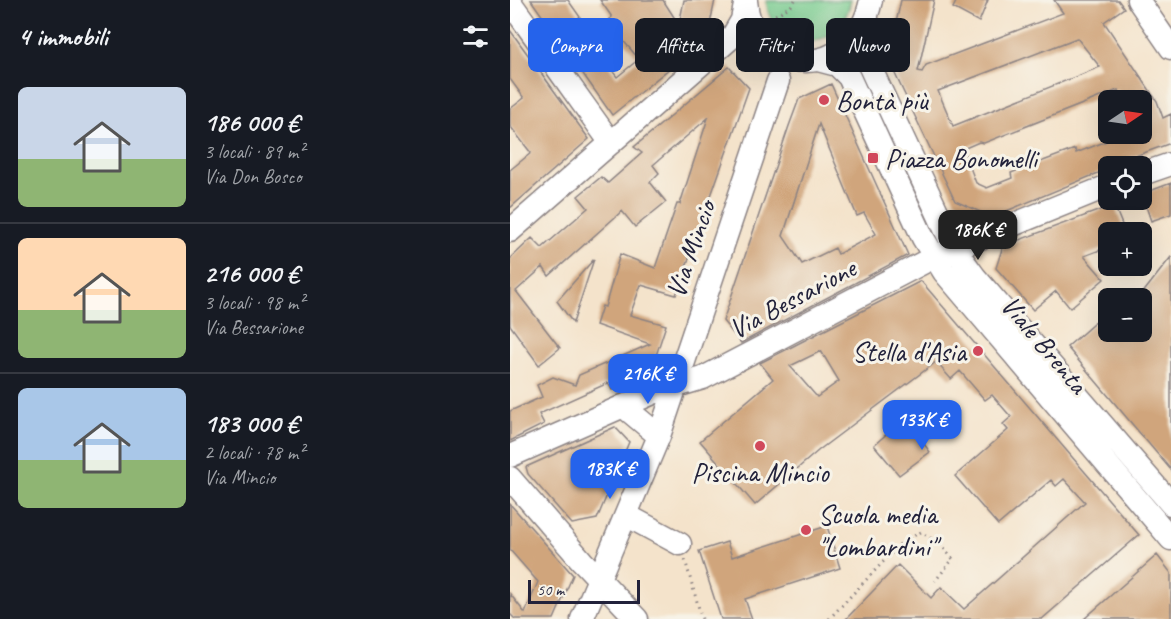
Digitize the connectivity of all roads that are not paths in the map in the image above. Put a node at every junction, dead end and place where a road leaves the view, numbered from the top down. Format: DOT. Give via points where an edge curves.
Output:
graph roads {
  1 [pos="746,0"];
  2 [pos="1138,0"];
  3 [pos="510,2"];
  4 [pos="869,9"];
  5 [pos="751,18"];
  6 [pos="1171,48"];
  7 [pos="814,60"];
  8 [pos="818,60"];
  9 [pos="776,72"];
  10 [pos="778,81"];
  11 [pos="611,143"];
  12 [pos="1171,164"];
  13 [pos="1152,171"];
  14 [pos="1098,190"];
  15 [pos="510,231"];
  16 [pos="988,235"];
  17 [pos="944,253"];
  18 [pos="975,277"];
  19 [pos="675,387"];
  20 [pos="623,406"];
  21 [pos="659,436"];
  22 [pos="510,456"];
  23 [pos="510,478"];
  24 [pos="1171,504"];
  25 [pos="626,515"];
  26 [pos="1171,539"];
  27 [pos="680,544"];
  28 [pos="598,579"];
  29 [pos="582,619"];
  30 [pos="637,619"];
  1 -- 5 [label="street"];
  1 -- 11 [label="street" via="742,20 732,38"];
  2 -- 6 [label="street"];
  3 -- 11 [label="street"];
  4 -- 8 [label="street" via="861,31 849,45"];
  4 -- 17 [label="street, Viale Brenta" via="865,45 870,67"];
  7 -- 8 [label="street"];
  8 -- 10 [label="street"];
  8 -- 17 [label="street, Viale Brenta" via="837,65 849,77"];
  9 -- 10 [label="street, Via Mincio"];
  10 -- 19 [label="street, Via Mincio"];
  11 -- 15 [label="street"];
  12 -- 13 [label="street"];
  14 -- 16 [label="street, Via Bessarione"];
  16 -- 17 [label="street, Via Bessarione"];
  16 -- 18 [label="street"];
  17 -- 18 [label="street, Viale Brenta"];
  17 -- 19 [label="street, Via Bessarione" via="703,378"];
  17 -- 26 [label="street, Viale Brenta"];
  18 -- 24 [label="street, Viale Brenta"];
  19 -- 20 [label="street, Via Bessarione"];
  19 -- 21 [label="street, Via Mincio"];
  20 -- 21 [label="street"];
  20 -- 22 [label="street, Via Bessarione"];
  21 -- 25 [label="street, Via Mincio"];
  23 -- 28 [label="street"];
  25 -- 27 [label="street"];
  25 -- 28 [label="street, Via Mincio"];
  28 -- 29 [label="street, Via Mincio"];
  28 -- 30 [label="street"];
}
